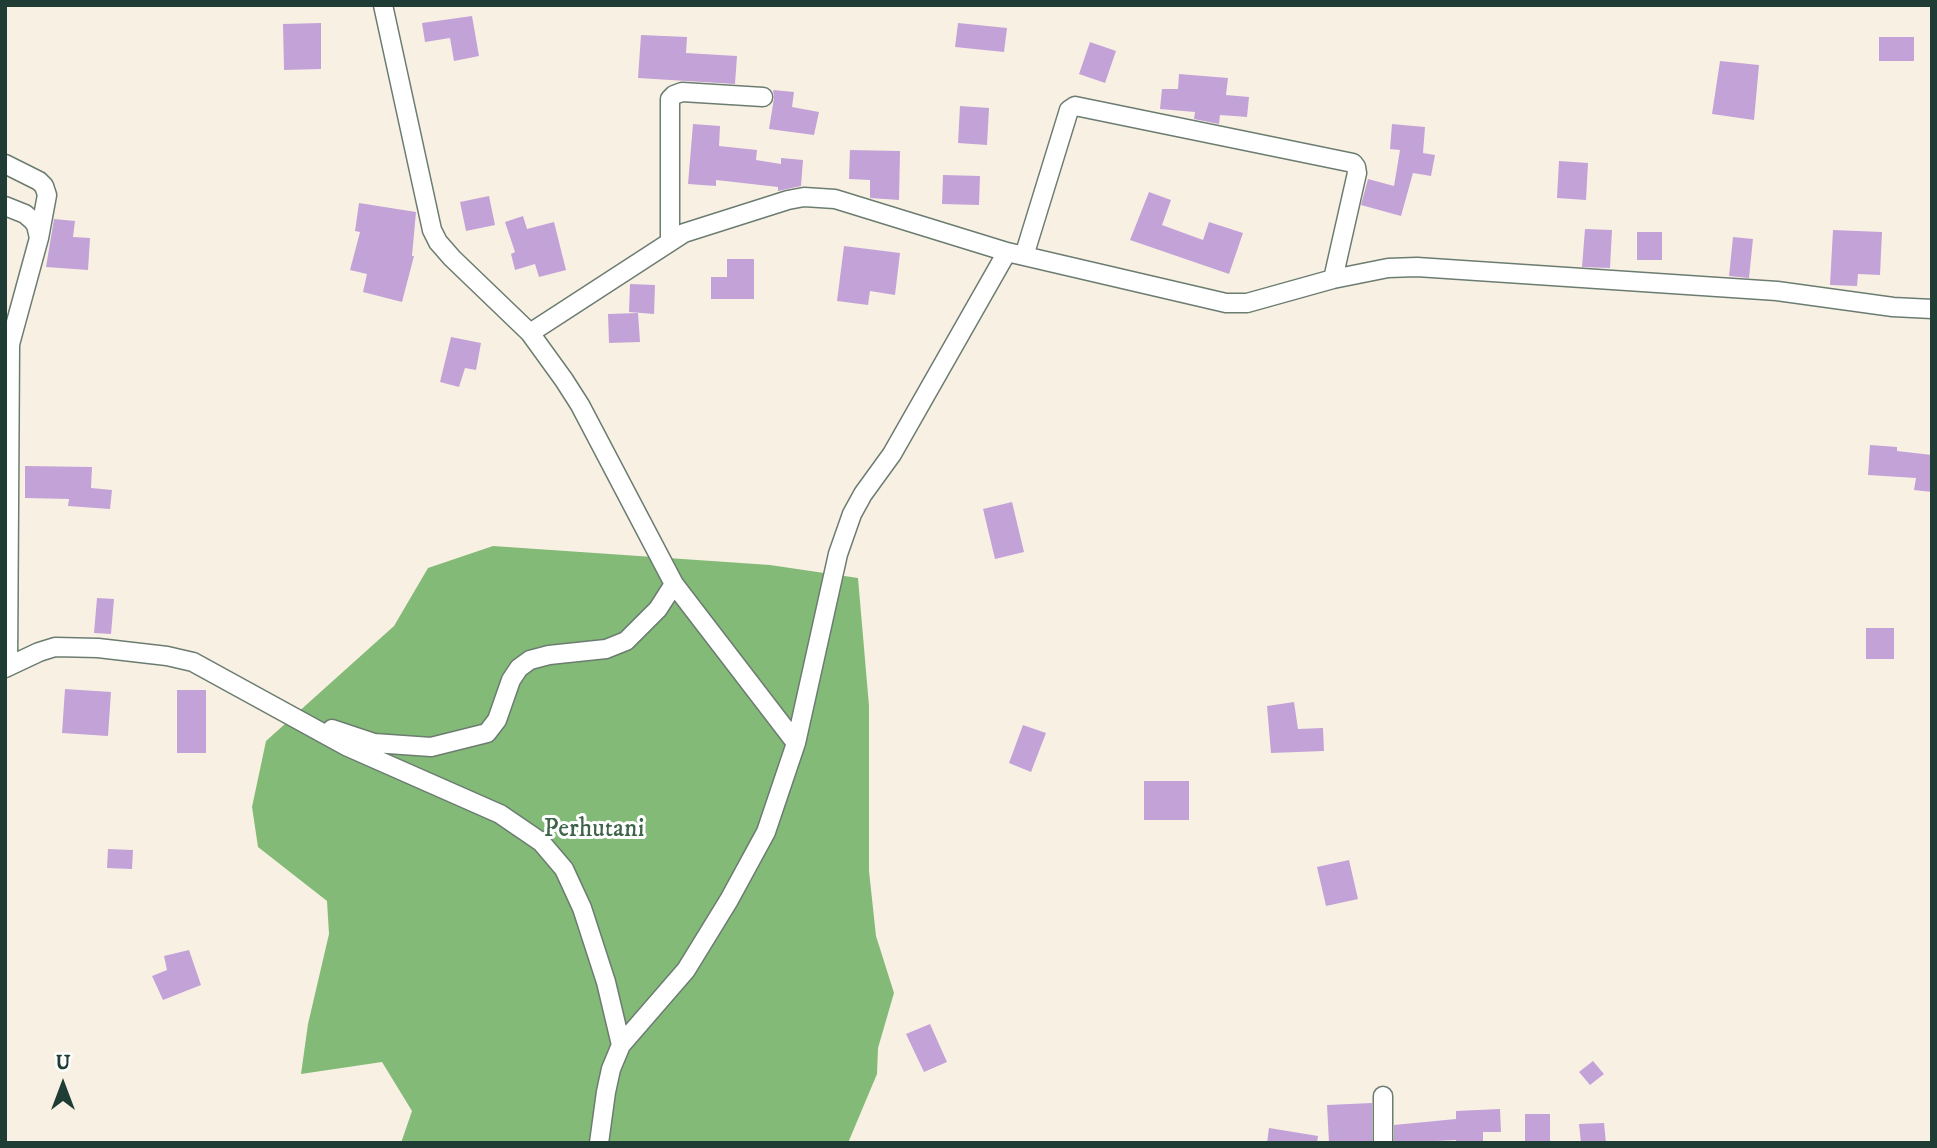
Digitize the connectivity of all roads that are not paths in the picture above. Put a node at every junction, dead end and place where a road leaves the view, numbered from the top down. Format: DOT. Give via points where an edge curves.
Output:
graph roads {
  1 [pos="383,5"];
  2 [pos="763,97"];
  3 [pos="5,164"];
  4 [pos="5,206"];
  5 [pos="39,238"];
  6 [pos="670,240"];
  7 [pos="1016,254"];
  8 [pos="1333,279"];
  9 [pos="1932,309"];
  10 [pos="530,332"];
  11 [pos="674,584"];
  12 [pos="7,667"];
  13 [pos="302,722"];
  14 [pos="796,743"];
  15 [pos="621,1045"];
  16 [pos="1383,1096"];
  17 [pos="599,1143"];
  18 [pos="1383,1143"];
  1 -- 10 [label="street" via="432,230 452,258"];
  2 -- 6 [label="street" via="682,92 670,99"];
  3 -- 5 [label="street" via="44,186 46,203"];
  4 -- 5 [label="street" via="32,220"];
  5 -- 12 [label="street" via="10,344"];
  6 -- 7 [label="street" via="788,200 820,197"];
  6 -- 10 [label="street"];
  7 -- 8 [label="street" via="1226,303 1265,299"];
  7 -- 8 [label="street" via="1074,106 1353,163 1357,173"];
  7 -- 14 [label="street" via="852,513 838,554"];
  8 -- 9 [label="street" via="1388,268 1448,268 1777,291"];
  10 -- 11 [label="street" via="580,405"];
  11 -- 13 [label="street" via="658,609 626,641 606,649 549,655 519,668 487,733 431,747 374,743"];
  11 -- 14 [label="street"];
  12 -- 13 [label="street" via="55,647 167,656 192,662"];
  13 -- 15 [label="street" via="500,814 555,856 582,908"];
  14 -- 15 [label="street" via="766,832 729,900 686,970"];
  15 -- 17 [label="street" via="606,1091"];
  16 -- 18 [label="street"];
}
